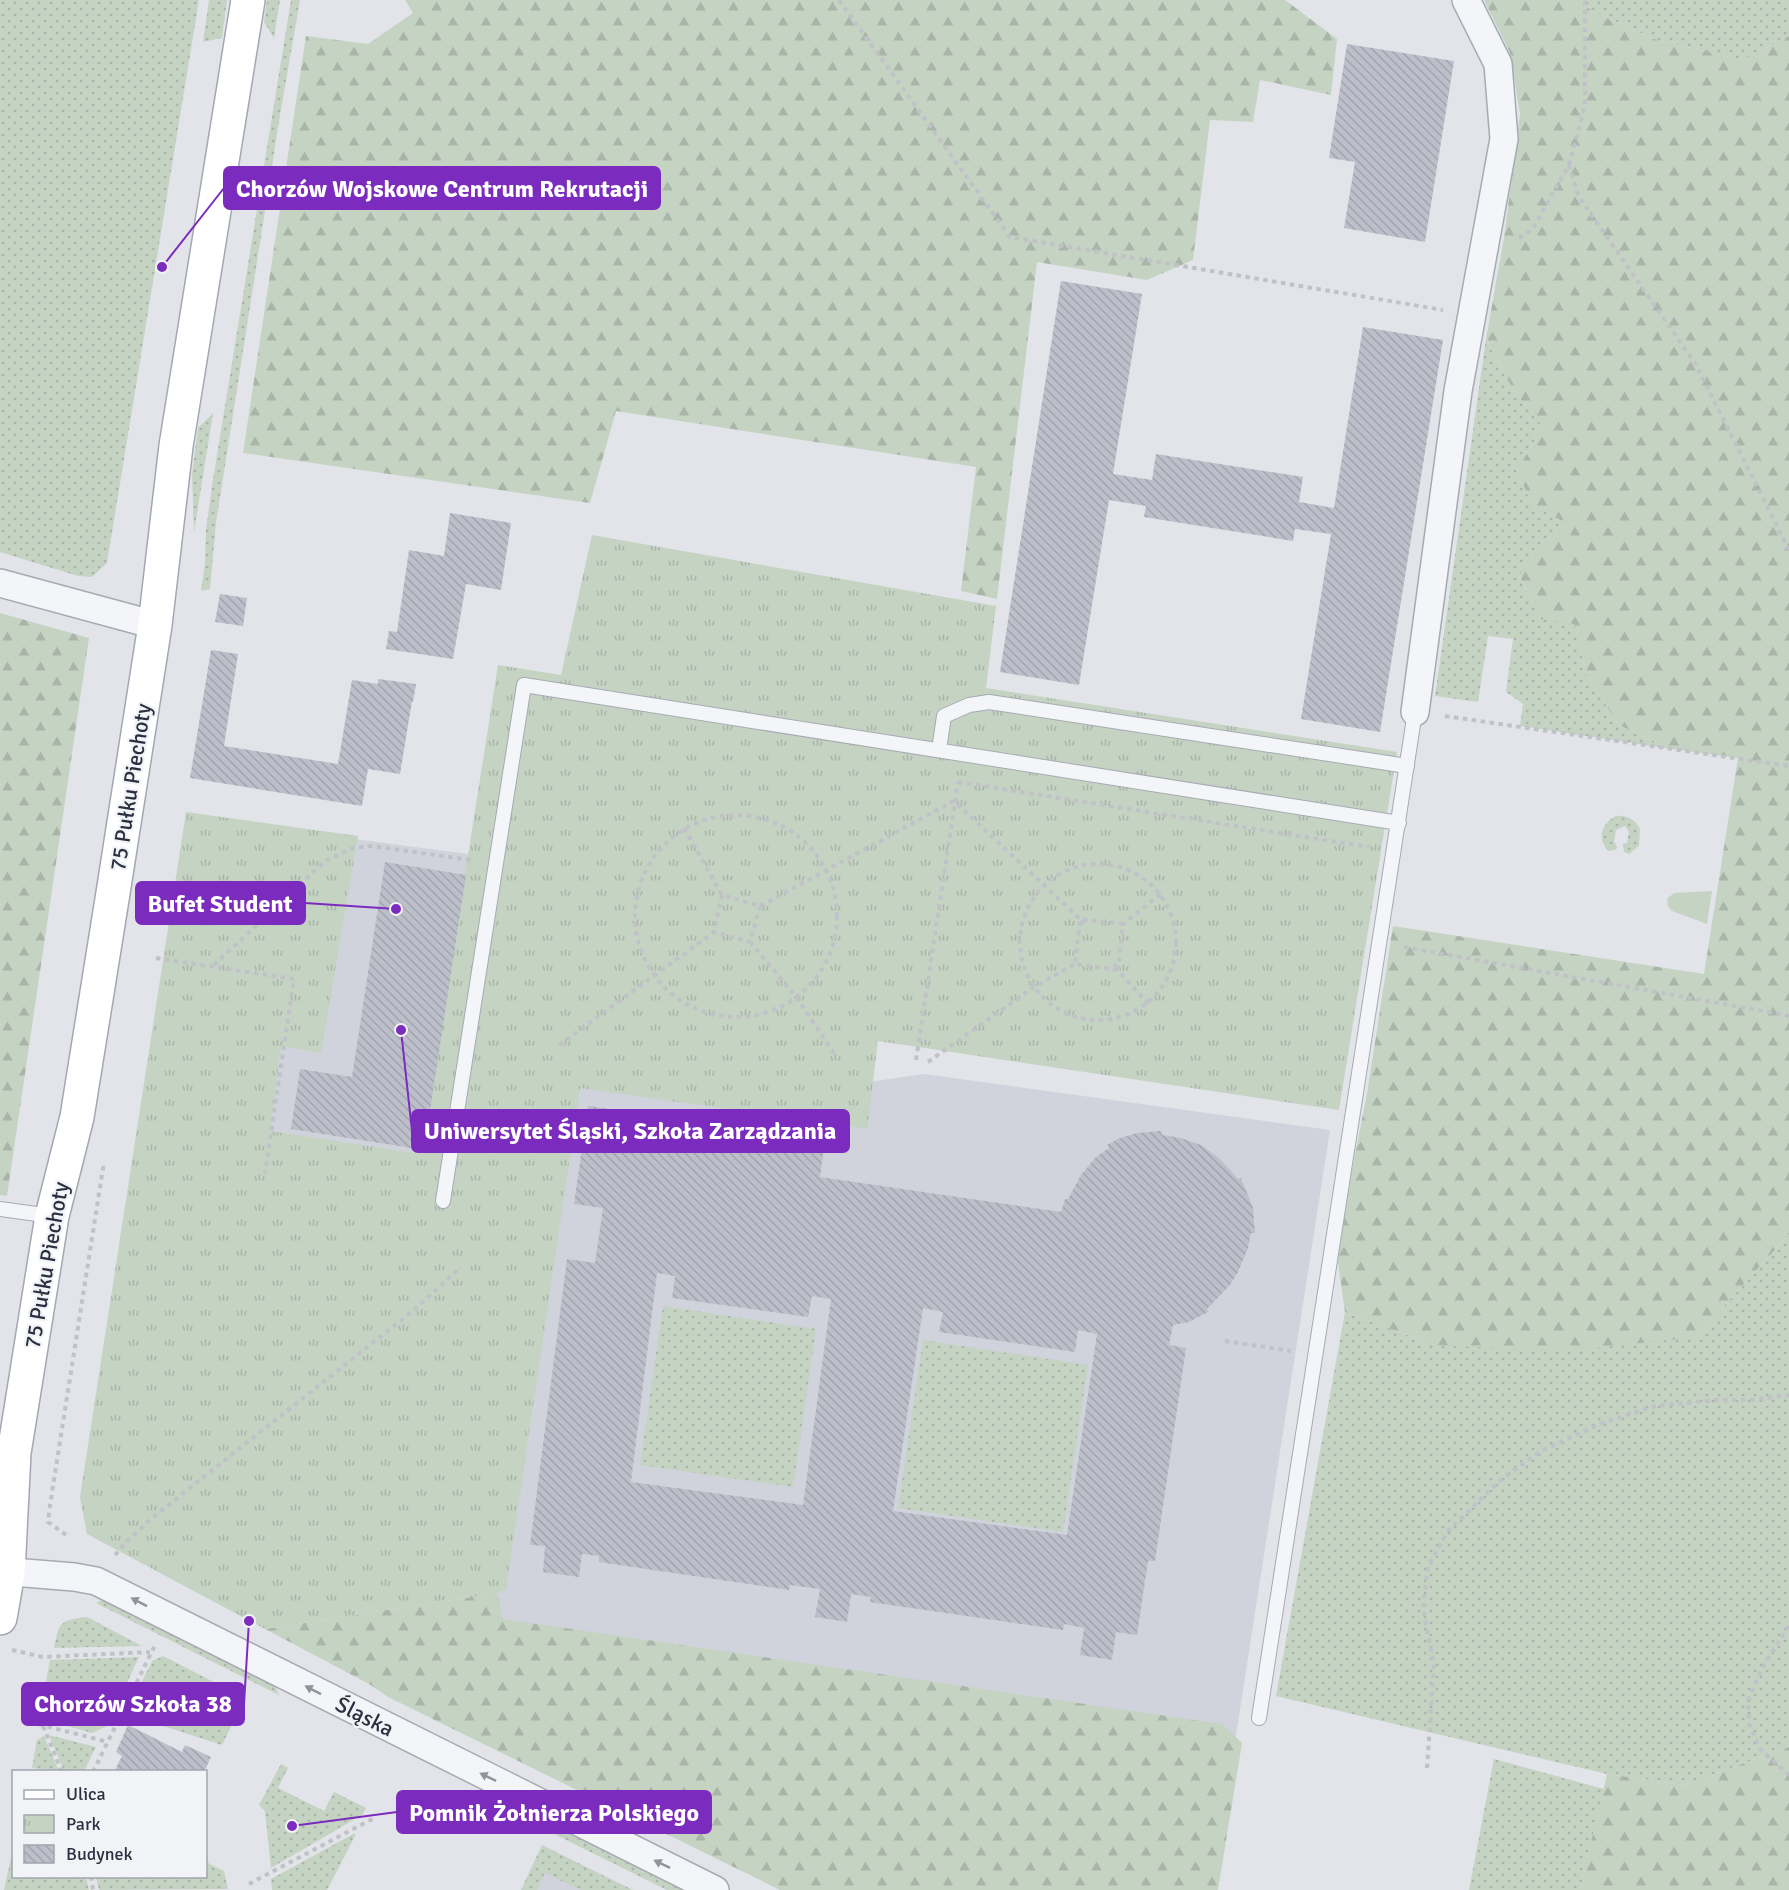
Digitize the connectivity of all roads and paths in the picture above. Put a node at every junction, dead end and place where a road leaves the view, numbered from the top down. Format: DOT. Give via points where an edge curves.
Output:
graph roads {
  1 [pos="248,0"];
  2 [pos="839,0"];
  3 [pos="1466,0"];
  4 [pos="1585,0"];
  5 [pos="1569,165"];
  6 [pos="1483,253"];
  7 [pos="1472,315"];
  8 [pos="1789,550"];
  9 [pos="0,583"];
  10 [pos="155,625"];
  11 [pos="1416,712"];
  12 [pos="939,750"];
  13 [pos="961,754"];
  14 [pos="1407,766"];
  15 [pos="1789,766"];
  16 [pos="958,782"];
  17 [pos="954,801"];
  18 [pos="1399,823"];
  19 [pos="684,828"];
  20 [pos="1394,851"];
  21 [pos="496,863"];
  22 [pos="828,871"];
  23 [pos="1045,884"];
  24 [pos="1161,894"];
  25 [pos="722,895"];
  26 [pos="760,906"];
  27 [pos="1080,919"];
  28 [pos="1084,924"];
  29 [pos="1123,924"];
  30 [pos="714,932"];
  31 [pos="750,942"];
  32 [pos="1379,943"];
  33 [pos="156,958"];
  34 [pos="1075,964"];
  35 [pos="1114,964"];
  36 [pos="214,966"];
  37 [pos="1118,970"];
  38 [pos="653,976"];
  39 [pos="1034,987"];
  40 [pos="797,998"];
  41 [pos="1148,1004"];
  42 [pos="1788,1015"];
  43 [pos="559,1045"];
  44 [pos="835,1055"];
  45 [pos="916,1060"];
  46 [pos="928,1062"];
  47 [pos="265,1173"];
  48 [pos="443,1201"];
  49 [pos="0,1209"];
  50 [pos="52,1216"];
  51 [pos="461,1267"];
  52 [pos="1225,1341"];
  53 [pos="1263,1346"];
  54 [pos="1789,1395"];
  55 [pos="56,1467"];
  56 [pos="66,1535"];
  57 [pos="113,1558"];
  58 [pos="4,1572"];
  59 [pos="0,1618"];
  60 [pos="1789,1626"];
  61 [pos="156,1643"];
  62 [pos="11,1650"];
  63 [pos="150,1652"];
  64 [pos="1259,1718"];
  65 [pos="30,1722"];
  66 [pos="43,1726"];
  67 [pos="108,1742"];
  68 [pos="1426,1767"];
  69 [pos="61,1770"];
  70 [pos="94,1770"];
  71 [pos="1789,1775"];
  72 [pos="374,1818"];
  73 [pos="249,1884"];
  74 [pos="715,1890"];
  1 -- 10 [label="main road, 75 Pułku Piechoty" via="176,446"];
  2 -- 7 [label="path" via="1010,237"];
  3 -- 6 [label="street" via="1498,64 1504,139"];
  4 -- 5 [label="path" via="1585,106"];
  5 -- 6 [label="path" via="1532,230 1494,252"];
  5 -- 8 [label="path" via="1579,197 1696,365"];
  6 -- 7 [label="street"];
  7 -- 11 [label="street" via="1458,391"];
  9 -- 10 [label="street"];
  10 -- 50 [label="main road, 75 Pułku Piechoty" via="76,1117"];
  11 -- 14 [label="lane"];
  11 -- 15 [label="path"];
  12 -- 13 [label="lane"];
  12 -- 14 [label="lane" via="944,716 969,705 989,702"];
  12 -- 21 [label="lane" via="525,685"];
  13 -- 16 [label="path"];
  13 -- 18 [label="lane"];
  14 -- 18 [label="lane"];
  16 -- 17 [label="path"];
  16 -- 20 [label="path"];
  17 -- 22 [label="path"];
  17 -- 23 [label="path"];
  17 -- 45 [label="path"];
  18 -- 20 [label="lane"];
  19 -- 22 [label="path" via="716,816 749,814 781,824 808,844"];
  19 -- 25 [label="path"];
  19 -- 38 [label="path" via="658,849 641,878 634,911 638,945"];
  20 -- 32 [label="lane"];
  21 -- 36 [label="path" via="372,846 353,848 325,861"];
  21 -- 48 [label="lane"];
  22 -- 26 [label="path"];
  22 -- 40 [label="path" via="838,904 837,937 825,968"];
  23 -- 24 [label="path" via="1067,870 1092,863 1118,866 1142,876"];
  23 -- 27 [label="path"];
  23 -- 39 [label="path" via="1031,901 1022,922 1019,945"];
  24 -- 29 [label="path"];
  24 -- 41 [label="path" via="1173,916 1177,940 1174,964 1164,986"];
  25 -- 26 [label="path"];
  25 -- 30 [label="path"];
  26 -- 31 [label="path"];
  27 -- 28 [label="path"];
  27 -- 29 [label="path"];
  27 -- 34 [label="path"];
  29 -- 37 [label="path"];
  30 -- 31 [label="path"];
  30 -- 38 [label="path"];
  31 -- 40 [label="path"];
  32 -- 42 [label="path"];
  32 -- 64 [label="lane"];
  33 -- 36 [label="path"];
  34 -- 37 [label="path"];
  34 -- 39 [label="path"];
  35 -- 37 [label="path"];
  36 -- 47 [label="path" via="294,979"];
  37 -- 41 [label="path"];
  38 -- 40 [label="path" via="677,999 707,1014 741,1019 774,1012"];
  38 -- 43 [label="path"];
  39 -- 41 [label="path" via="1048,1003 1087,1020 1130,1015"];
  39 -- 46 [label="path"];
  40 -- 44 [label="path"];
  49 -- 50 [label="lane"];
  50 -- 58 [label="main road, 75 Pułku Piechoty" via="14,1454"];
  51 -- 57 [label="path" via="414,1310 152,1518"];
  52 -- 53 [label="path"];
  54 -- 68 [label="path" via="1655,1406 1602,1423 1541,1451 1498,1482 1448,1531 1428,1566 1424,1609 1434,1664"];
  55 -- 56 [label="path" via="48,1522"];
  58 -- 59 [label="main road, 75 Pułku Piechoty"];
  74 -- 58 [label="street, Śląska, one-way" via="96,1581"];
  60 -- 71 [label="path" via="1762,1668 1748,1700 1749,1724 1760,1749"];
  61 -- 63 [label="path"];
  62 -- 63 [label="path" via="43,1657"];
  63 -- 67 [label="path"];
  65 -- 66 [label="path"];
  66 -- 67 [label="path"];
  66 -- 69 [label="path"];
  67 -- 70 [label="path"];
  72 -- 73 [label="path"];
}
